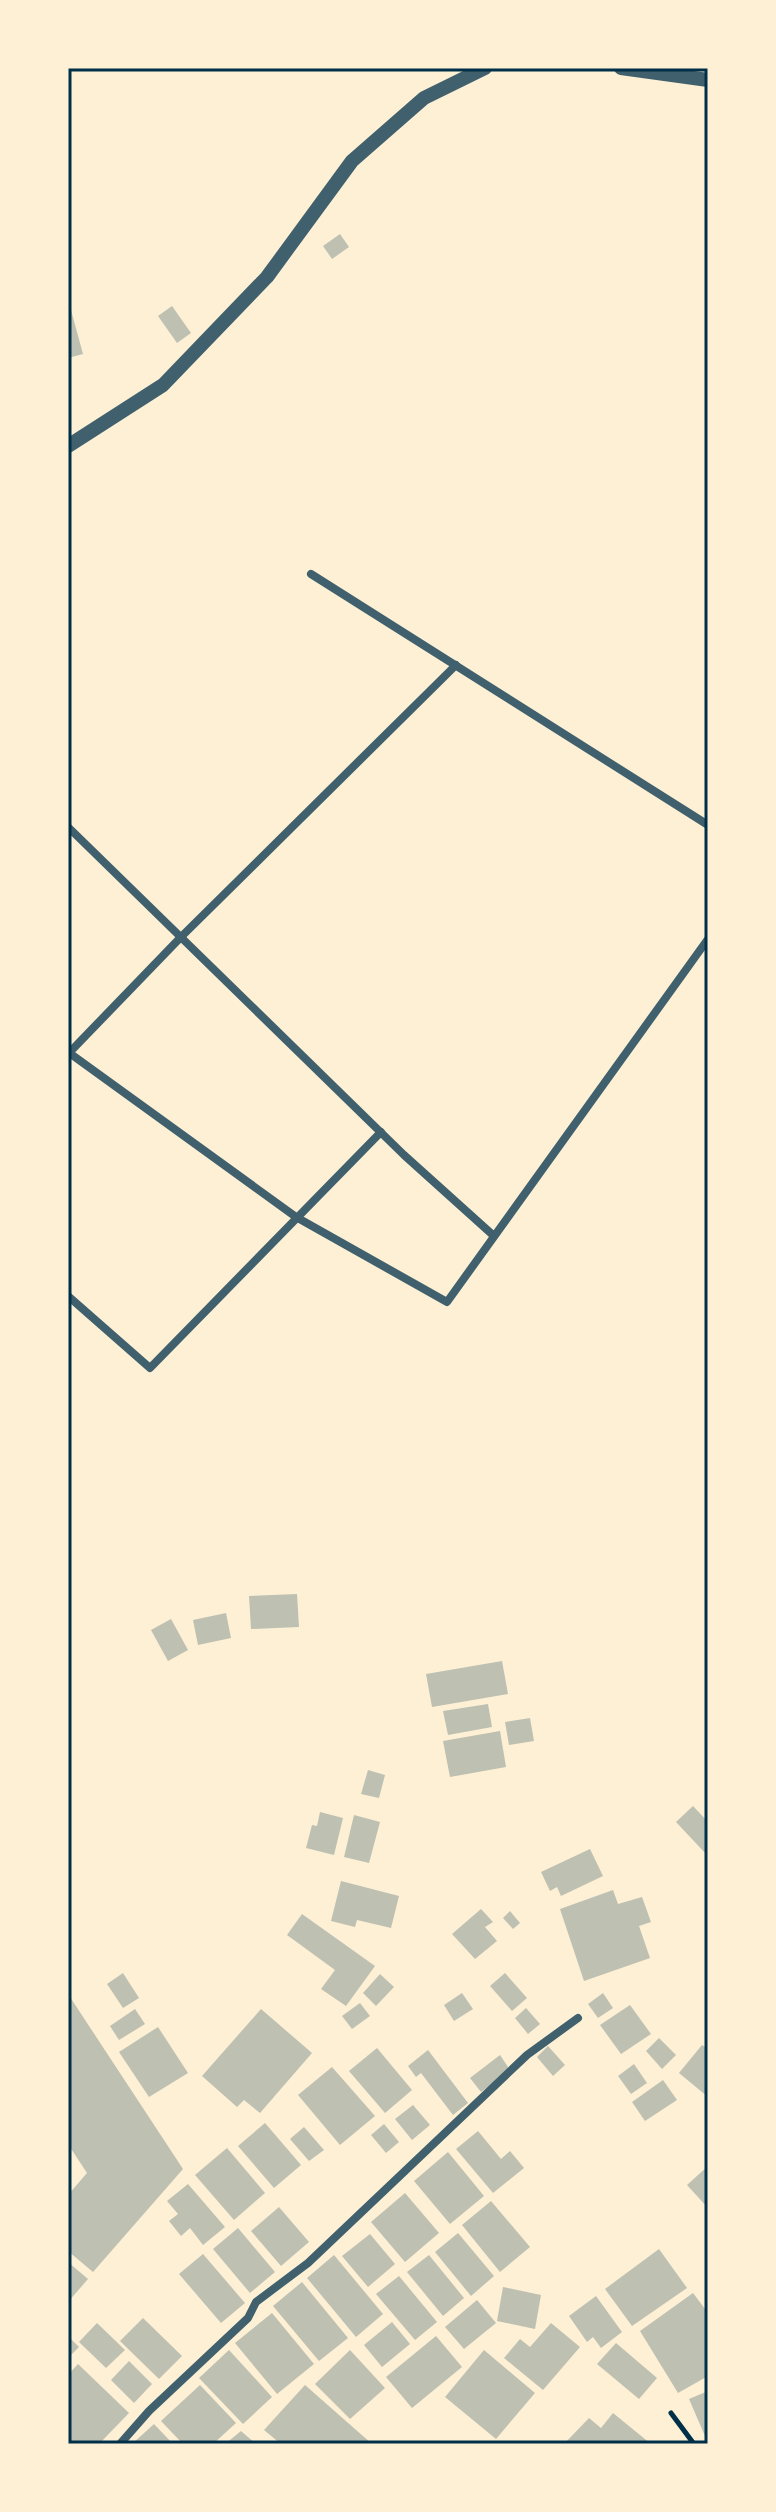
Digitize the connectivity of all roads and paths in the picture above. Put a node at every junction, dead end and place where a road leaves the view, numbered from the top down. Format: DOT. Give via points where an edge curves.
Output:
graph roads {
  1 [pos="485,68"];
  2 [pos="621,68"];
  3 [pos="708,80"];
  4 [pos="68,446"];
  5 [pos="311,574"];
  6 [pos="456,665"];
  7 [pos="708,825"];
  8 [pos="68,827"];
  9 [pos="181,937"];
  10 [pos="708,939"];
  11 [pos="68,1053"];
  12 [pos="381,1132"];
  13 [pos="296,1217"];
  14 [pos="494,1236"];
  15 [pos="68,1296"];
  16 [pos="578,2018"];
  17 [pos="671,2413"];
  18 [pos="120,2444"];
  19 [pos="694,2444"];
  1 -- 4 [label="street" via="424,98 352,161 267,277 163,385"];
  2 -- 3 [label="street"];
  5 -- 6 [label="street"];
  6 -- 7 [label="street"];
  6 -- 9 [label="street"];
  8 -- 9 [label="street"];
  9 -- 11 [label="street"];
  9 -- 12 [label="street"];
  10 -- 14 [label="street"];
  11 -- 13 [label="street"];
  12 -- 13 [label="street"];
  12 -- 14 [label="street"];
  13 -- 14 [label="street" via="447,1302"];
  13 -- 15 [label="street" via="150,1368"];
  16 -- 18 [label="street" via="527,2055 308,2263 256,2302 248,2318"];
  17 -- 19 [label="path"];
}
